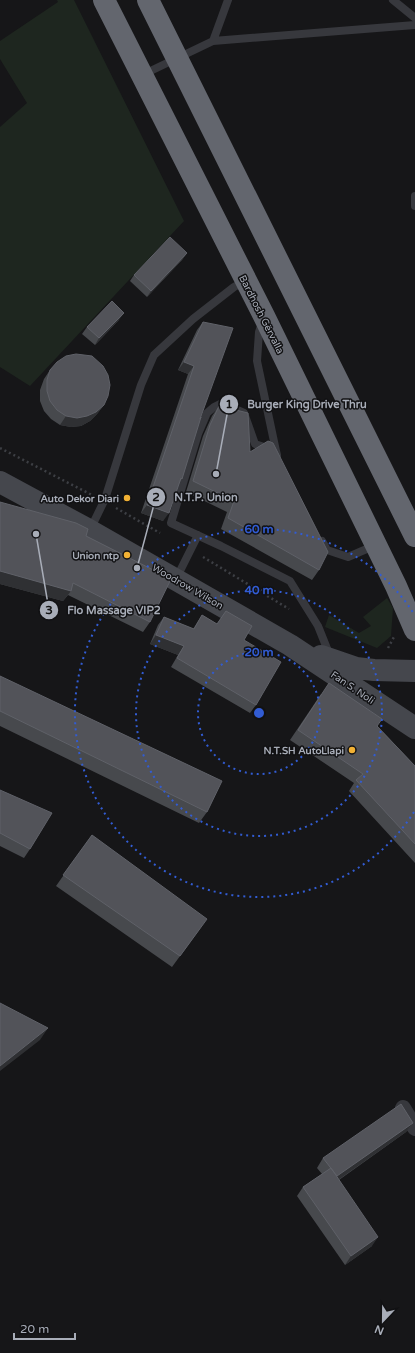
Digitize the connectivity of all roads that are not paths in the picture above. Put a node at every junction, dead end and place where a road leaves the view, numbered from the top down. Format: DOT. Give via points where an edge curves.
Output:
graph roads {
  1 [pos="104,0"];
  2 [pos="148,0"];
  3 [pos="228,0"];
  4 [pos="393,0"];
  5 [pos="415,18"];
  6 [pos="415,25"];
  7 [pos="213,41"];
  8 [pos="177,58"];
  9 [pos="141,76"];
  10 [pos="415,196"];
  11 [pos="415,206"];
  12 [pos="246,281"];
  13 [pos="264,316"];
  14 [pos="276,451"];
  15 [pos="283,465"];
  16 [pos="0,482"];
  17 [pos="89,530"];
  18 [pos="198,535"];
  19 [pos="319,536"];
  20 [pos="415,536"];
  21 [pos="376,545"];
  22 [pos="176,579"];
  23 [pos="415,630"];
  24 [pos="290,645"];
  25 [pos="332,660"];
  26 [pos="415,671"];
  27 [pos="415,728"];
  28 [pos="403,1108"];
  29 [pos="415,1128"];
  1 -- 9 [label="highway, Bardhosh Gërvalla"];
  2 -- 8 [label="highway"];
  3 -- 7 [label="lane"];
  4 -- 5 [label="lane"];
  6 -- 7 [label="lane"];
  7 -- 8 [label="lane"];
  8 -- 9 [label="lane"];
  8 -- 20 [label="highway"];
  9 -- 12 [label="highway, Bardhosh Gërvalla"];
  10 -- 11 [label="lane"];
  12 -- 13 [label="highway, Bardhosh Gërvalla"];
  12 -- 17 [label="lane" via="234,287 193,319 154,355 141,385 105,499"];
  13 -- 14 [label="lane" via="259,332 257,361"];
  13 -- 21 [label="highway, Bardhosh Gërvalla"];
  14 -- 15 [label="lane"];
  14 -- 18 [label="lane" via="255,444 244,412 222,403 207,413 198,434 171,523"];
  16 -- 17 [label="main road, Woodrow Wilson"];
  17 -- 22 [label="main road, Woodrow Wilson"];
  18 -- 22 [label="lane"];
  18 -- 25 [label="lane" via="290,580 318,626"];
  19 -- 21 [label="lane" via="326,550 348,557"];
  21 -- 23 [label="highway, Bardhosh Gërvalla"];
  22 -- 24 [label="main road, Woodrow Wilson"];
  24 -- 25 [label="main road"];
  24 -- 27 [label="main road, Fan S. Noli"];
  25 -- 26 [label="main road" via="368,670"];
  28 -- 29 [label="street"];
}
